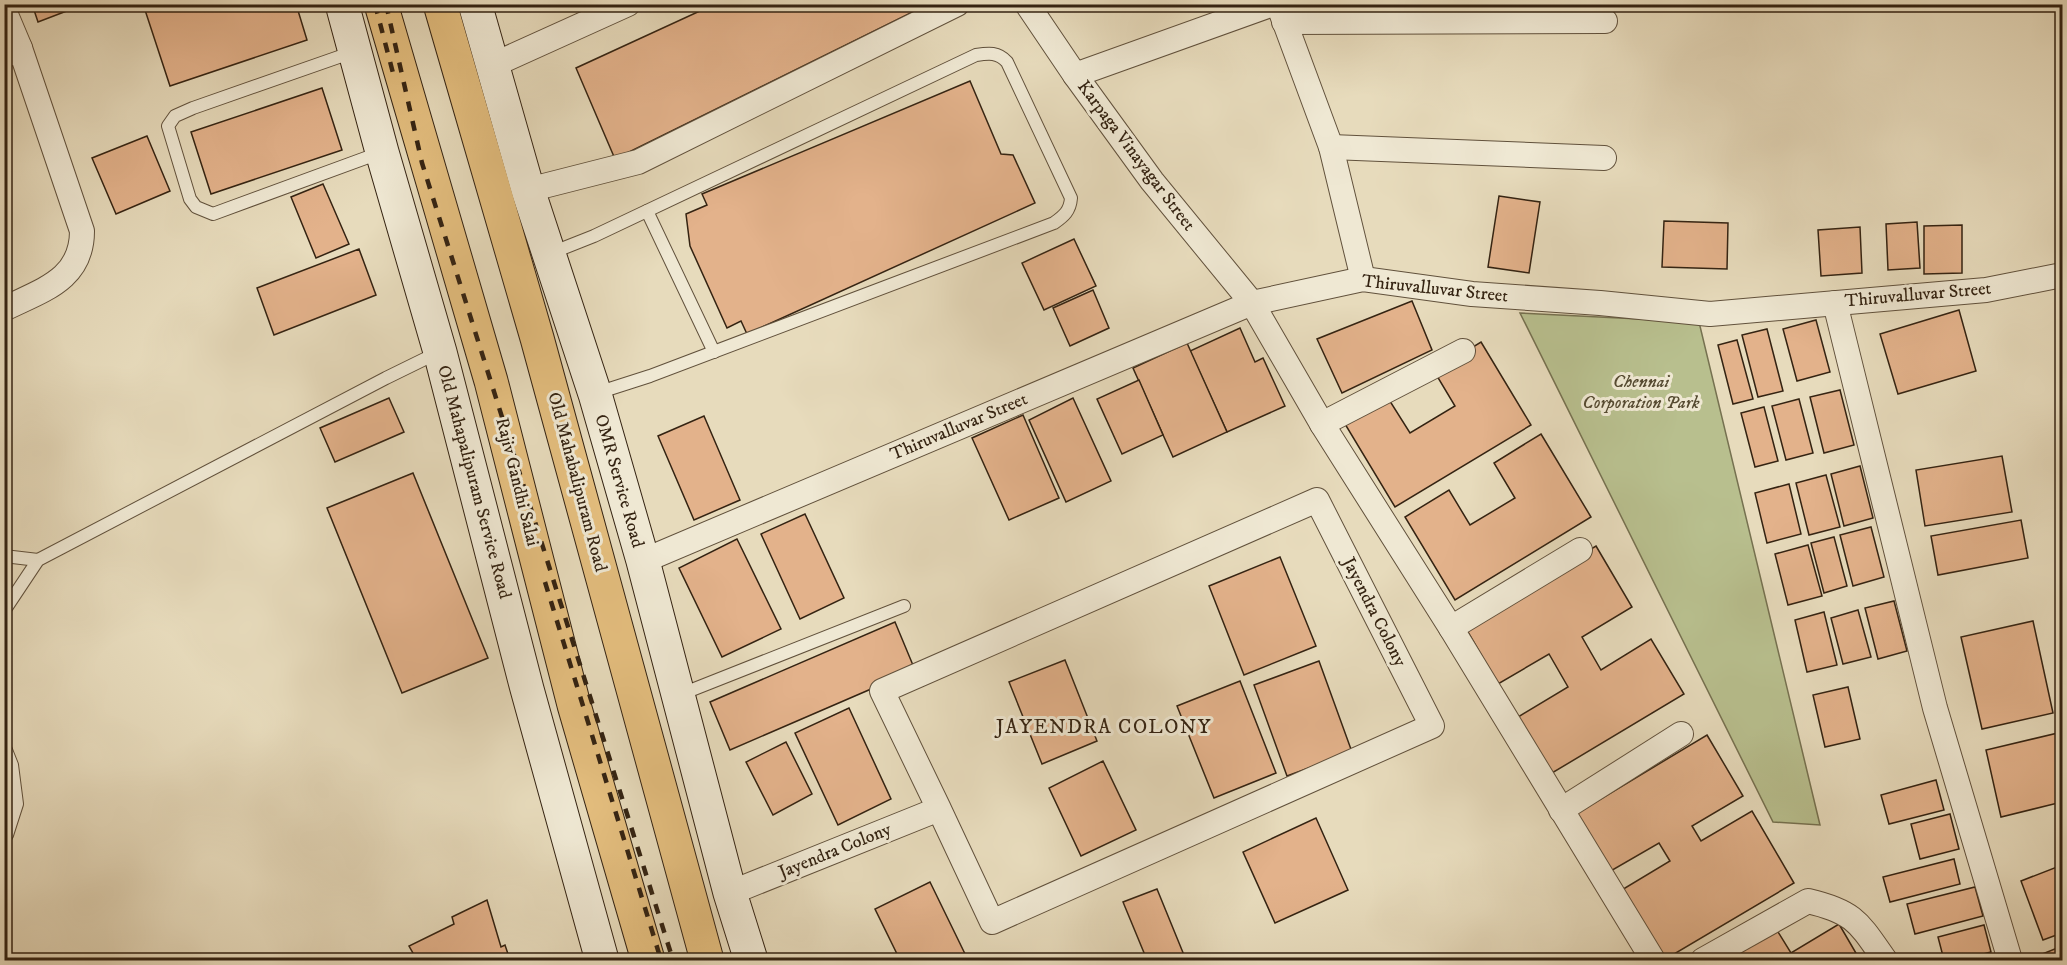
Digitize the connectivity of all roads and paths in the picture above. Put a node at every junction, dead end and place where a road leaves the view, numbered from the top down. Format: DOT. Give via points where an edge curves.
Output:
graph roads {
  1 [pos="342,4"];
  2 [pos="381,4"];
  3 [pos="440,4"];
  4 [pos="475,4"];
  5 [pos="628,4"];
  6 [pos="957,4"];
  7 [pos="1027,4"];
  8 [pos="4,10"];
  9 [pos="1278,10"];
  10 [pos="1605,21"];
  11 [pos="354,51"];
  12 [pos="12,52"];
  13 [pos="493,65"];
  14 [pos="1075,75"];
  15 [pos="1331,147"];
  16 [pos="382,152"];
  17 [pos="1604,158"];
  18 [pos="528,190"];
  19 [pos="647,211"];
  20 [pos="550,254"];
  21 [pos="2062,275"];
  22 [pos="1363,279"];
  23 [pos="1252,303"];
  24 [pos="1835,303"];
  25 [pos="4,309"];
  26 [pos="1463,351"];
  27 [pos="440,352"];
  28 [pos="714,352"];
  29 [pos="594,394"];
  30 [pos="1322,424"];
  31 [pos="1580,550"];
  32 [pos="4,556"];
  33 [pos="38,560"];
  34 [pos="643,561"];
  35 [pos="904,606"];
  36 [pos="4,611"];
  37 [pos="1451,627"];
  38 [pos="678,695"];
  39 [pos="1681,734"];
  40 [pos="4,745"];
  41 [pos="939,809"];
  42 [pos="1562,810"];
  43 [pos="4,836"];
  44 [pos="730,893"];
  45 [pos="602,960"];
  46 [pos="648,960"];
  47 [pos="707,960"];
  48 [pos="751,960"];
  49 [pos="1653,960"];
  50 [pos="1703,960"];
  51 [pos="1885,960"];
  52 [pos="2010,960"];
  1 -- 11 [label="street, Old Mahapalipuram Service Road"];
  2 -- 46 [label="main road, Rajiv Gandhi Salai" via="491,381 574,705"];
  3 -- 47 [label="main road, Old Mahabalipuram Road" via="543,360"];
  4 -- 13 [label="street, OMR Service Road"];
  5 -- 13 [label="street"];
  6 -- 18 [label="street" via="638,162"];
  7 -- 14 [label="street, Karpaga Vinayagar Street"];
  8 -- 12 [label="street"];
  9 -- 10 [label="street"];
  9 -- 14 [label="street"];
  9 -- 15 [label="street"];
  11 -- 16 [label="street, Old Mahapalipuram Service Road"];
  11 -- 16 [label="lane" via="193,108 175,116 168,126 190,199 196,207 213,214"];
  12 -- 25 [label="street" via="82,231 82,244 65,276"];
  13 -- 18 [label="street, OMR Service Road"];
  14 -- 23 [label="street, Karpaga Vinayagar Street" via="1152,181"];
  15 -- 17 [label="street"];
  15 -- 22 [label="street"];
  16 -- 27 [label="street, Old Mahapalipuram Service Road"];
  18 -- 20 [label="street, OMR Service Road"];
  19 -- 20 [label="lane"];
  19 -- 28 [label="lane"];
  19 -- 28 [label="lane" via="976,55 989,53 1007,62 1071,198 1065,215 1054,223"];
  20 -- 29 [label="street, OMR Service Road"];
  21 -- 24 [label="street, Thiruvalluvar Street" via="1986,290"];
  22 -- 23 [label="street, Thiruvalluvar Street"];
  22 -- 24 [label="street, Thiruvalluvar Street" via="1472,294 1710,314"];
  23 -- 30 [label="street, Karpaga Vinayagar Street"];
  23 -- 34 [label="street, Thiruvalluvar Street"];
  24 -- 52 [label="street" via="1935,708"];
  26 -- 30 [label="street"];
  27 -- 33 [label="lane"];
  27 -- 45 [label="street, Old Mahapalipuram Service Road"];
  28 -- 29 [label="lane"];
  29 -- 34 [label="street, OMR Service Road"];
  30 -- 37 [label="street, Karpaga Vinayagar Street"];
  31 -- 37 [label="street"];
  32 -- 33 [label="lane"];
  33 -- 36 [label="lane"];
  34 -- 38 [label="street, OMR Service Road"];
  35 -- 38 [label="lane"];
  37 -- 42 [label="street, Karpaga Vinayagar Street"];
  38 -- 44 [label="street, OMR Service Road"];
  39 -- 42 [label="street"];
  40 -- 43 [label="lane" via="12,765 17,804"];
  41 -- 41 [label="street, Jayendra Colony" via="992,922 1432,726 1317,500 882,691"];
  41 -- 44 [label="street, Jayendra Colony"];
  42 -- 49 [label="street, Karpaga Vinayagar Street"];
  44 -- 48 [label="street, OMR Service Road"];
  50 -- 51 [label="street" via="1808,901 1842,911 1860,924"];
}
